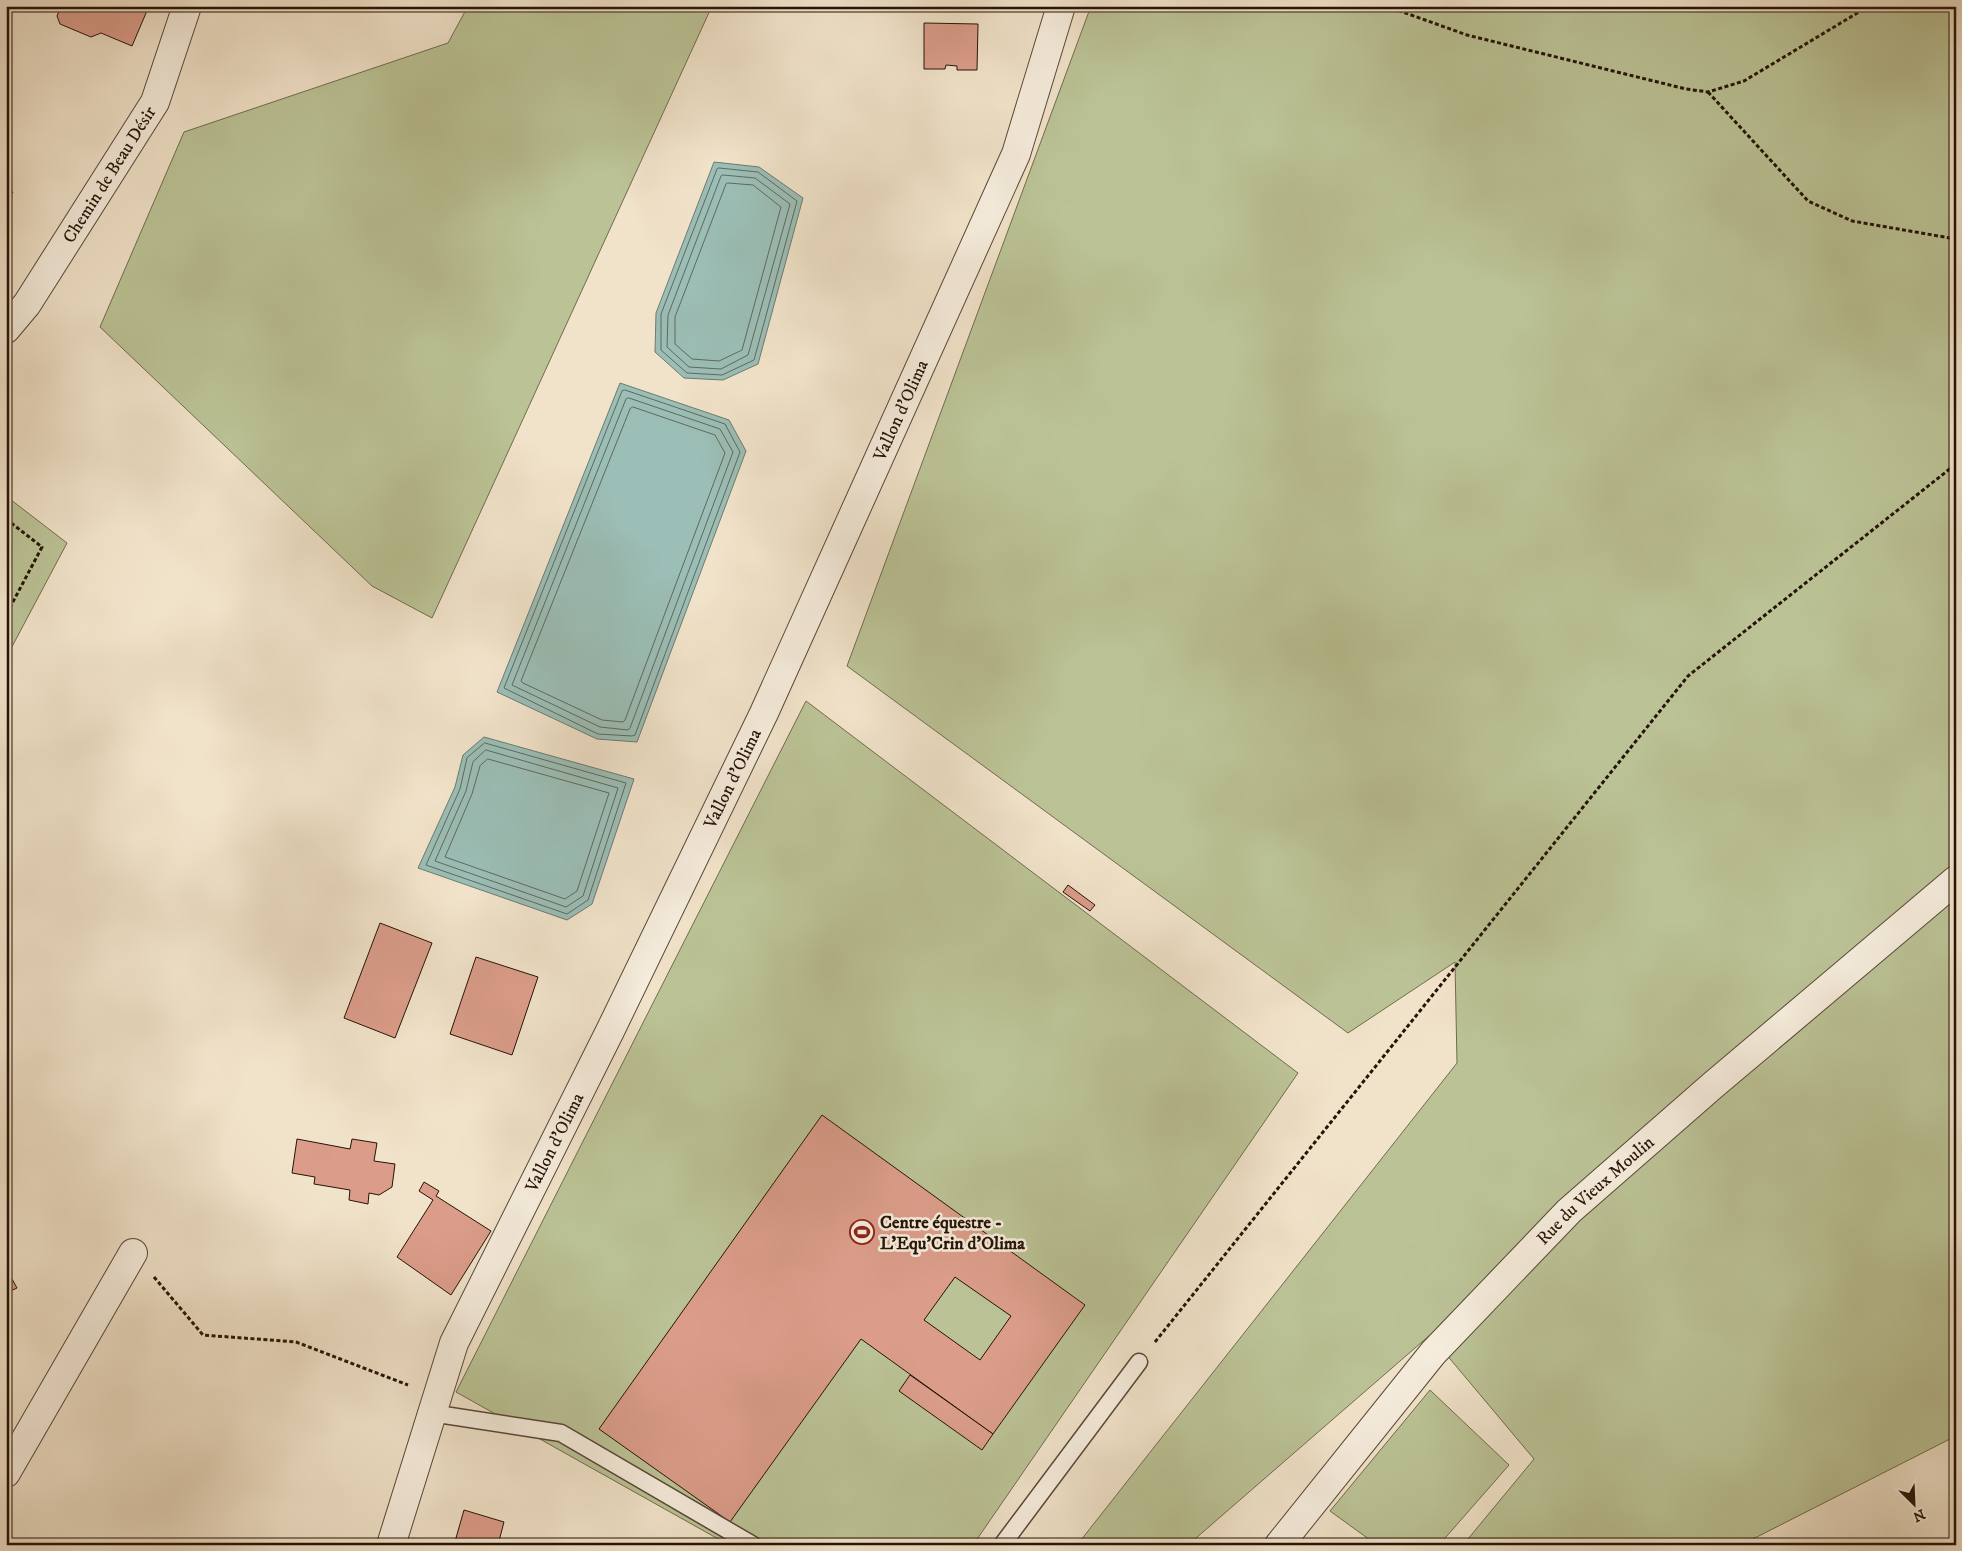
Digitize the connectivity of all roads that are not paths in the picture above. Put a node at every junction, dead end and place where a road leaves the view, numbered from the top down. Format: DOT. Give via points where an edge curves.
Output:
graph roads {
  1 [pos="187,6"];
  2 [pos="1061,6"];
  3 [pos="6,329"];
  4 [pos="1956,880"];
  5 [pos="133,1252"];
  6 [pos="1139,1362"];
  7 [pos="434,1404"];
  8 [pos="6,1473"];
  9 [pos="391,1545"];
  10 [pos="753,1545"];
  11 [pos="1002,1545"];
  12 [pos="1279,1545"];
  1 -- 3 [label="street, Chemin de Beau Désir" via="155,102 27,304"];
  2 -- 7 [label="street, Vallon d'Olima" via="1012,164 764,713 610,1032 454,1343"];
  4 -- 12 [label="street, Rue du Vieux Moulin" via="1569,1211 1433,1353"];
  5 -- 8 [label="street"];
  6 -- 11 [label="lane"];
  7 -- 9 [label="street, Vallon d'Olima"];
  7 -- 10 [label="lane" via="562,1433"];
}
